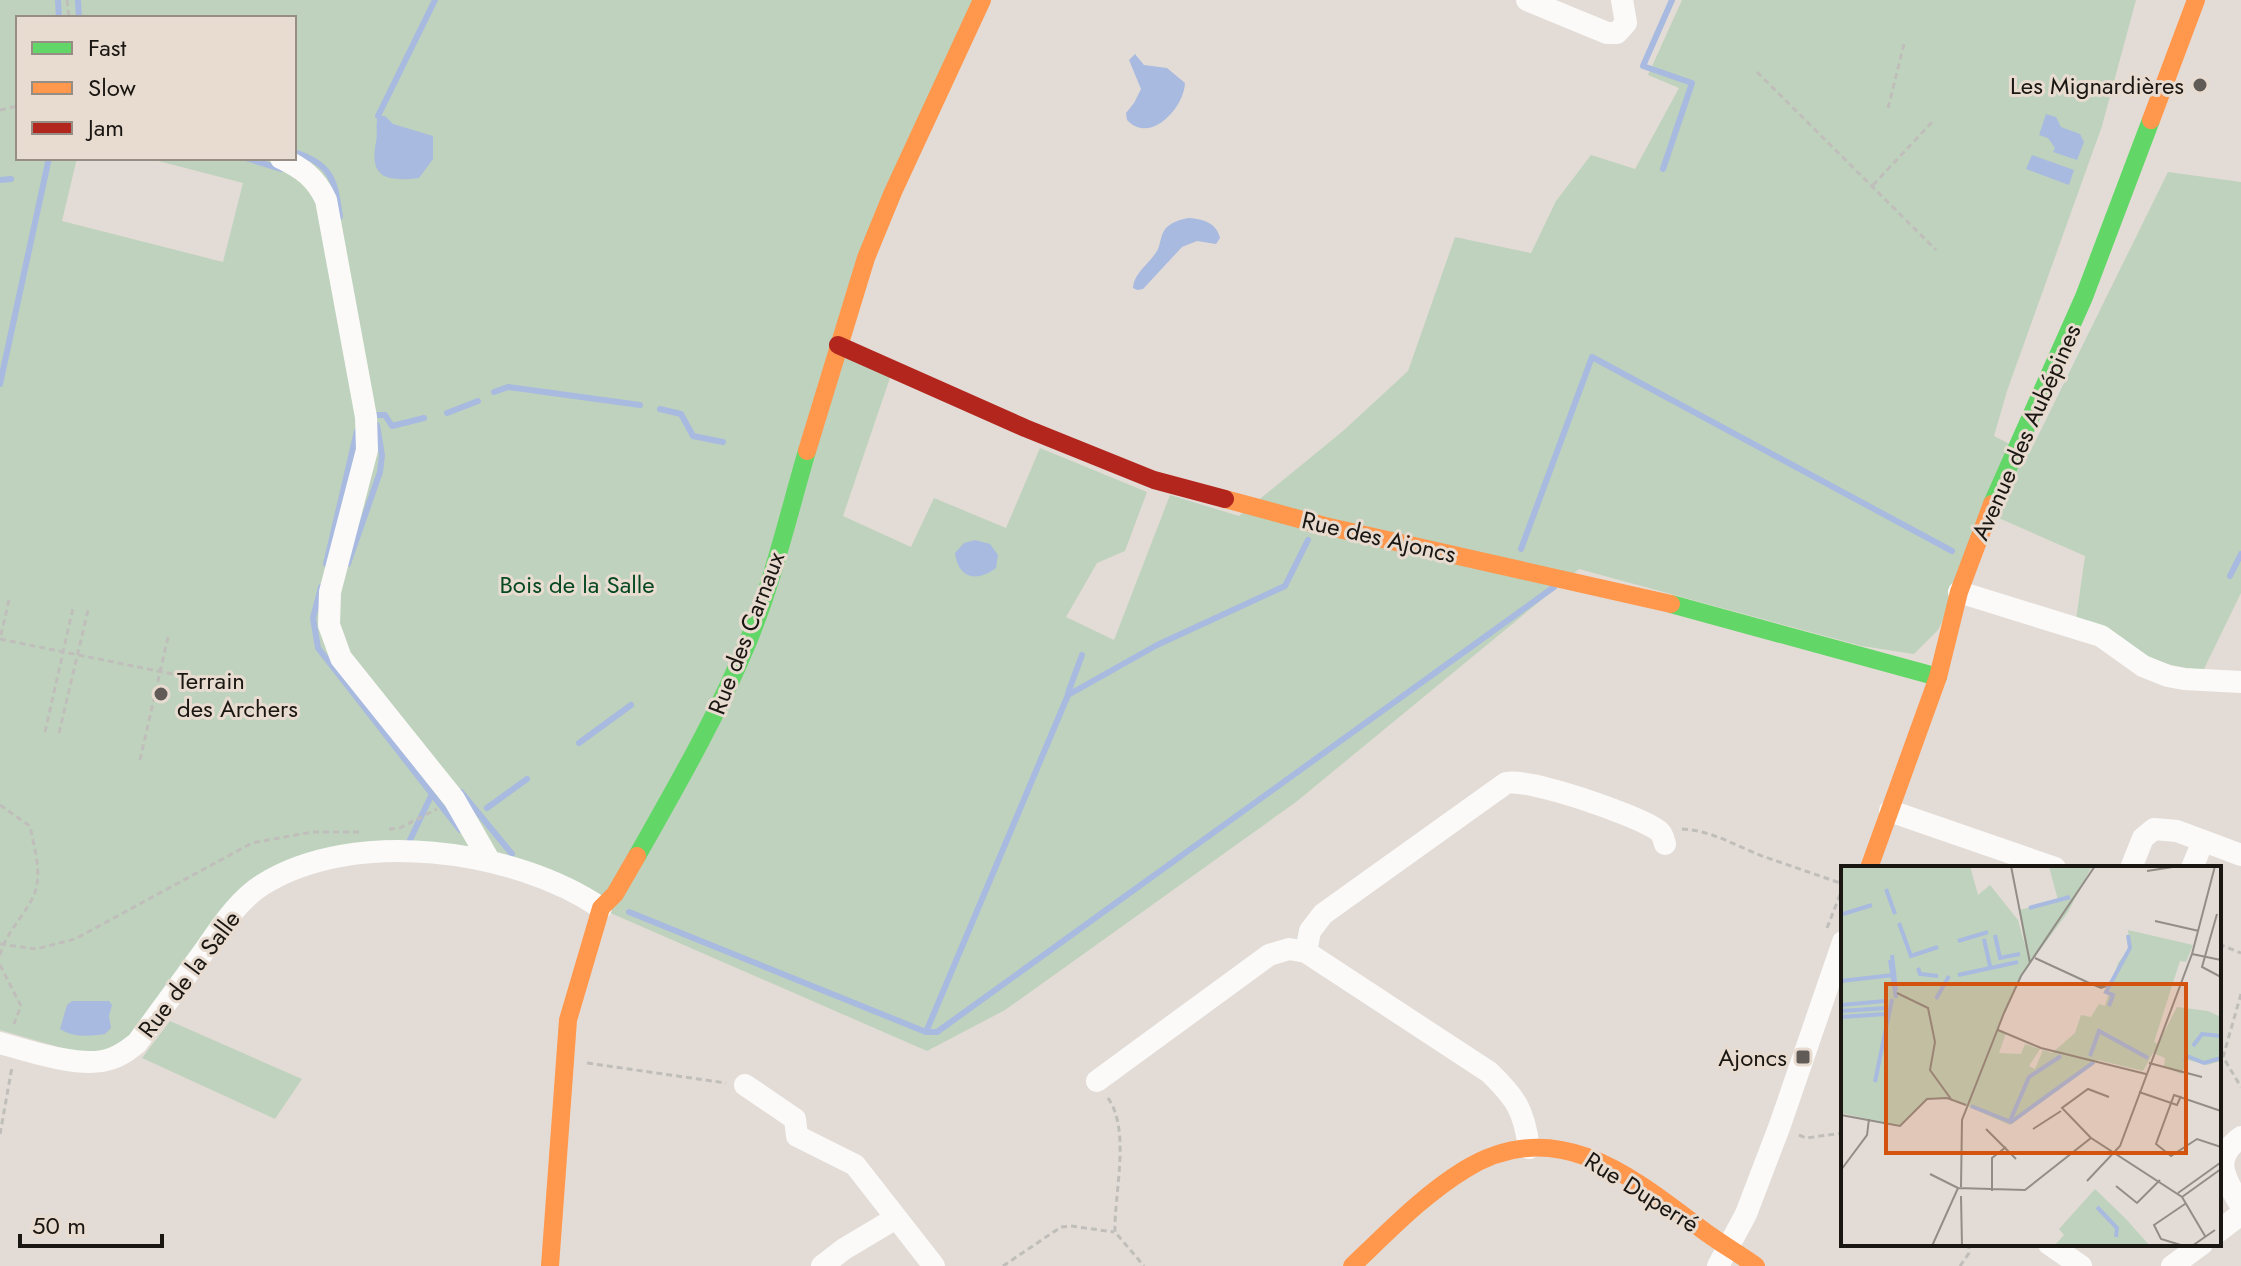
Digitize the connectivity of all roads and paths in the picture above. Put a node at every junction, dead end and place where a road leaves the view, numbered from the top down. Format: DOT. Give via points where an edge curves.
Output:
graph roads {
  1 [pos="982,0"];
  2 [pos="1622,0"];
  3 [pos="2196,0"];
  4 [pos="1541,1"];
  5 [pos="1904,44"];
  6 [pos="1757,72"];
  7 [pos="1888,108"];
  8 [pos="1934,120"];
  9 [pos="284,160"];
  10 [pos="1873,185"];
  11 [pos="1936,250"];
  12 [pos="838,345"];
  13 [pos="1959,592"];
  14 [pos="9,600"];
  15 [pos="73,608"];
  16 [pos="88,610"];
  17 [pos="168,637"];
  18 [pos="64,652"];
  19 [pos="77,655"];
  20 [pos="160,672"];
  21 [pos="1938,677"];
  22 [pos="197,679"];
  23 [pos="2241,682"];
  24 [pos="45,732"];
  25 [pos="59,733"];
  26 [pos="140,760"];
  27 [pos="454,799"];
  28 [pos="0,805"];
  29 [pos="1890,811"];
  30 [pos="386,830"];
  31 [pos="373,831"];
  32 [pos="1662,837"];
  33 [pos="2203,841"];
  34 [pos="2241,855"];
  35 [pos="489,860"];
  36 [pos="1870,866"];
  37 [pos="2049,866"];
  38 [pos="2132,866"];
  39 [pos="2193,866"];
  40 [pos="1841,883"];
  41 [pos="601,908"];
  42 [pos="2,944"];
  43 [pos="2221,945"];
  44 [pos="1841,948"];
  45 [pos="1306,952"];
  46 [pos="2241,953"];
  47 [pos="0,955"];
  48 [pos="0,965"];
  49 [pos="2241,994"];
  50 [pos="5,1044"];
  51 [pos="563,1062"];
  52 [pos="1097,1081"];
  53 [pos="745,1085"];
  54 [pos="2241,1087"];
  55 [pos="1841,1133"];
  56 [pos="0,1134"];
  57 [pos="2241,1137"];
  58 [pos="1773,1144"];
  59 [pos="1529,1148"];
  60 [pos="2241,1206"];
  61 [pos="2241,1214"];
  62 [pos="896,1218"];
  63 [pos="2221,1229"];
  64 [pos="1115,1232"];
  65 [pos="1969,1246"];
  66 [pos="2052,1246"];
  67 [pos="2197,1254"];
  68 [pos="1723,1256"];
  69 [pos="550,1266"];
  70 [pos="822,1266"];
  71 [pos="934,1266"];
  72 [pos="1003,1266"];
  73 [pos="1144,1266"];
  74 [pos="1352,1266"];
  75 [pos="1756,1266"];
  76 [pos="1960,1266"];
  77 [pos="2081,1266"];
  78 [pos="2172,1266"];
  1 -- 12 [label="street, Rue des Carnaux" via="880,223"];
  2 -- 4 [label="street" via="1626,23 1617,33"];
  3 -- 13 [label="street, Avenue des Aubépines" via="2084,297 1996,493"];
  5 -- 7 [label="path"];
  6 -- 10 [label="path"];
  8 -- 10 [label="path"];
  9 -- 27 [label="street" via="310,175 326,200 366,417 367,450 327,610 333,643"];
  10 -- 11 [label="path"];
  12 -- 21 [label="street, Rue des Ajoncs" via="1154,480 1325,526 1639,595"];
  12 -- 41 [label="street, Rue des Carnaux" via="767,590 741,659 698,749 615,894"];
  13 -- 21 [label="street, Avenue des Aubépines"];
  13 -- 23 [label="street" via="2101,636 2143,666 2168,676"];
  14 -- 18 [label="path" via="0,639"];
  15 -- 18 [label="path"];
  16 -- 19 [label="path"];
  17 -- 20 [label="path"];
  18 -- 19 [label="path"];
  18 -- 24 [label="path"];
  19 -- 20 [label="path"];
  19 -- 25 [label="path"];
  20 -- 22 [label="path"];
  20 -- 26 [label="path"];
  21 -- 29 [label="street, Avenue des Aubépines"];
  27 -- 30 [label="path"];
  27 -- 35 [label="street"];
  28 -- 42 [label="path" via="30,826 38,865 36,891"];
  29 -- 36 [label="street, Avenue des Aubépines"];
  29 -- 37 [label="street"];
  31 -- 42 [label="path" via="312,832 252,843 75,939 36,949"];
  32 -- 40 [label="path" via="1699,831"];
  32 -- 45 [label="street" via="1560,793 1525,782 1506,783 1323,914 1310,931"];
  33 -- 34 [label="street"];
  33 -- 38 [label="street" via="2154,829 2143,838"];
  33 -- 39 [label="street"];
  35 -- 41 [label="street, Rue de la Salle"];
  35 -- 50 [label="street, Rue de la Salle" via="455,853 389,852 310,864 262,886 229,916 137,1043 123,1054 90,1062"];
  41 -- 51 [label="street, Rue des Carnaux" via="568,1020"];
  42 -- 47 [label="path"];
  43 -- 46 [label="path"];
  44 -- 58 [label="street"];
  45 -- 52 [label="street" via="1289,949 1269,955"];
  45 -- 59 [label="street" via="1489,1072 1519,1105"];
  48 -- 50 [label="path" via="21,1006"];
  49 -- 54 [label="path" via="2223,1057"];
  50 -- 56 [label="path" via="12,1071"];
  51 -- 53 [label="path"];
  51 -- 69 [label="street, Rue des Carnaux"];
  52 -- 64 [label="path" via="1112,1104 1119,1132"];
  53 -- 62 [label="street" via="795,1119 797,1136 855,1165"];
  55 -- 58 [label="path" via="1806,1138 1790,1133 1784,1147"];
  57 -- 60 [label="street" via="2225,1151 2223,1165"];
  58 -- 68 [label="street"];
  59 -- 68 [label="street, Rue Duperré" via="1561,1148 1596,1159"];
  59 -- 74 [label="street, Rue Duperré" via="1495,1155 1462,1171"];
  61 -- 63 [label="street"];
  62 -- 70 [label="street"];
  62 -- 71 [label="street"];
  64 -- 72 [label="path" via="1061,1227"];
  64 -- 73 [label="path"];
  65 -- 76 [label="path"];
  66 -- 77 [label="street"];
  67 -- 78 [label="street"];
  68 -- 75 [label="street, Rue Duperré"];
}
